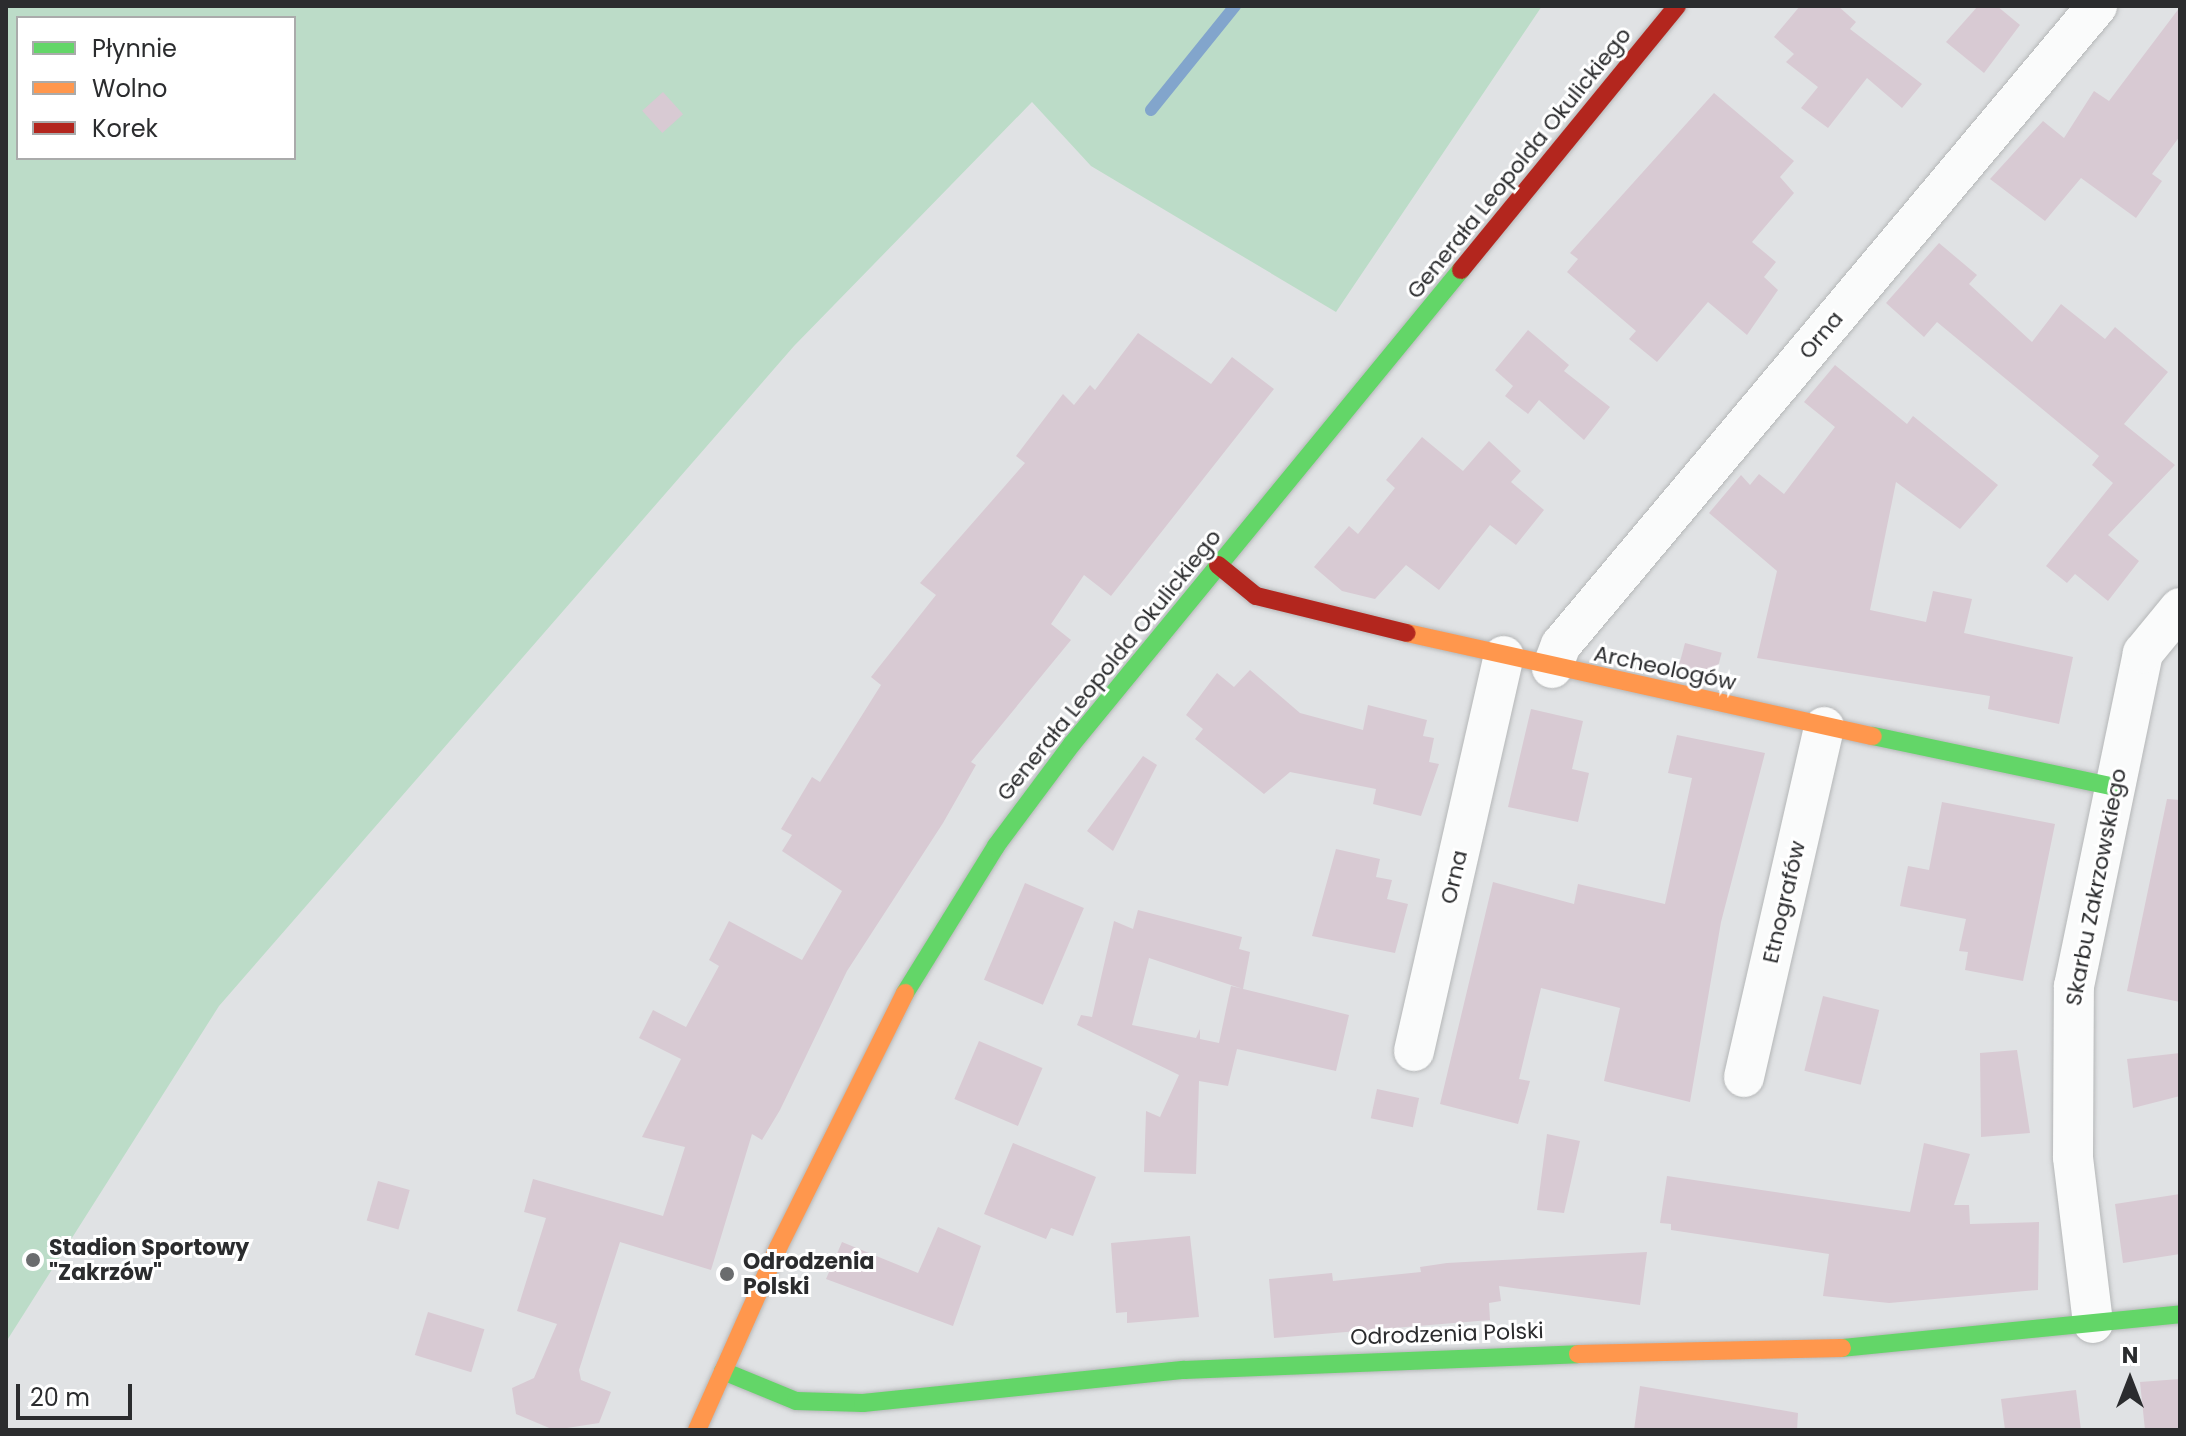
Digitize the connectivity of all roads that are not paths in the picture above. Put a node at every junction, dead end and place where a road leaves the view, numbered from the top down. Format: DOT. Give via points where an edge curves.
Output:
graph roads {
  1 [pos="1677,6"];
  2 [pos="2097,6"];
  3 [pos="1218,565"];
  4 [pos="2180,608"];
  5 [pos="1504,656"];
  6 [pos="1552,668"];
  7 [pos="1824,727"];
  8 [pos="2115,787"];
  9 [pos="1414,1051"];
  10 [pos="1744,1077"];
  11 [pos="2180,1314"];
  12 [pos="2093,1323"];
  13 [pos="723,1371"];
  14 [pos="697,1430"];
  1 -- 3 [label="street, Generała Leopolda Okulickiego"];
  2 -- 6 [label="street, Orna" via="1561,645"];
  3 -- 5 [label="street, Archeologów" via="1256,596"];
  3 -- 13 [label="street, Generała Leopolda Okulickiego" via="1072,744 955,908 890,1024"];
  4 -- 8 [label="street, Skarbu Zakrzowskiego" via="2143,653"];
  5 -- 6 [label="street, Archeologów"];
  5 -- 9 [label="street, Orna"];
  6 -- 7 [label="street, Archeologów"];
  7 -- 8 [label="street, Archeologów"];
  7 -- 10 [label="street, Etnografów"];
  8 -- 12 [label="street, Skarbu Zakrzowskiego" via="2071,1026 2073,1157"];
  11 -- 12 [label="street, Odrodzenia Polski"];
  12 -- 13 [label="street, Odrodzenia Polski" via="1798,1352 1514,1354 1184,1370 863,1403 796,1401"];
  13 -- 14 [label="street, Generała Leopolda Okulickiego"];
}
